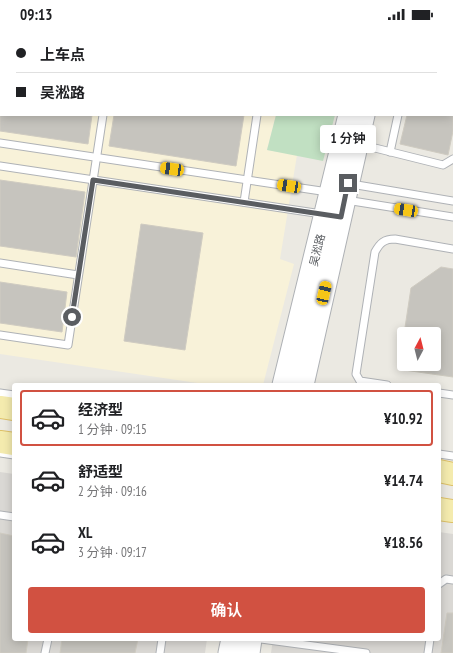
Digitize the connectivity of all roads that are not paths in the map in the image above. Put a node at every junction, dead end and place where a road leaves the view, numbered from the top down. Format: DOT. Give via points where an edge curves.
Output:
graph roads {
  1 [pos="103,116"];
  2 [pos="257,116"];
  3 [pos="349,116"];
  4 [pos="364,116"];
  5 [pos="398,116"];
  6 [pos="0,143"];
  7 [pos="357,144"];
  8 [pos="390,152"];
  9 [pos="96,158"];
  10 [pos="453,158"];
  11 [pos="0,166"];
  12 [pos="93,180"];
  13 [pos="247,180"];
  14 [pos="337,198"];
  15 [pos="453,201"];
  16 [pos="244,202"];
  17 [pos="453,217"];
  18 [pos="453,249"];
  19 [pos="0,264"];
  20 [pos="78,276"];
  21 [pos="0,335"];
  22 [pos="284,383"];
  23 [pos="303,383"];
  24 [pos="374,383"];
  25 [pos="0,393"];
  26 [pos="441,393"];
  27 [pos="12,395"];
  28 [pos="453,395"];
  29 [pos="0,407"];
  30 [pos="12,409"];
  31 [pos="0,442"];
  32 [pos="12,444"];
  33 [pos="0,453"];
  34 [pos="441,454"];
  35 [pos="12,455"];
  36 [pos="453,456"];
  37 [pos="441,471"];
  38 [pos="453,474"];
  39 [pos="441,509"];
  40 [pos="453,511"];
  41 [pos="0,515"];
  42 [pos="12,517"];
  43 [pos="453,580"];
  44 [pos="441,583"];
  45 [pos="48,641"];
  46 [pos="162,641"];
  47 [pos="232,641"];
  48 [pos="251,641"];
  49 [pos="269,641"];
  50 [pos="430,641"];
  51 [pos="307,649"];
  52 [pos="46,653"];
  53 [pos="160,653"];
  54 [pos="229,653"];
  55 [pos="249,653"];
  56 [pos="366,653"];
  57 [pos="428,653"];
  1 -- 9 [label="lane"];
  2 -- 13 [label="lane"];
  3 -- 14 [label="main road, 吴淞路"];
  4 -- 7 [label="main road, 吴淞路"];
  5 -- 8 [label="lane"];
  6 -- 9 [label="lane"];
  7 -- 8 [label="lane"];
  7 -- 14 [label="main road, 吴淞路"];
  8 -- 10 [label="lane" via="443,165"];
  9 -- 12 [label="lane"];
  9 -- 13 [label="lane"];
  11 -- 12 [label="lane"];
  12 -- 16 [label="lane"];
  12 -- 20 [label="lane"];
  13 -- 14 [label="lane"];
  13 -- 16 [label="lane"];
  14 -- 15 [label="lane"];
  14 -- 16 [label="lane"];
  14 -- 17 [label="lane"];
  14 -- 22 [label="main road, 吴淞路"];
  14 -- 23 [label="main road, 吴淞路"];
  18 -- 24 [label="lane" via="395,239 387,239 380,243 375,252 356,374 360,381"];
  19 -- 20 [label="lane"];
  20 -- 21 [label="lane" via="68,345"];
  25 -- 27 [label="lane"];
  26 -- 28 [label="lane"];
  29 -- 30 [label="main road"];
  31 -- 32 [label="main road"];
  33 -- 35 [label="lane"];
  34 -- 36 [label="lane"];
  37 -- 38 [label="main road"];
  39 -- 40 [label="main road"];
  41 -- 42 [label="lane"];
  43 -- 44 [label="lane" via="446,579"];
  45 -- 52 [label="lane"];
  46 -- 53 [label="lane"];
  47 -- 54 [label="main road"];
  48 -- 55 [label="main road"];
  49 -- 51 [label="lane"];
  50 -- 57 [label="lane"];
  51 -- 56 [label="lane"];
}
